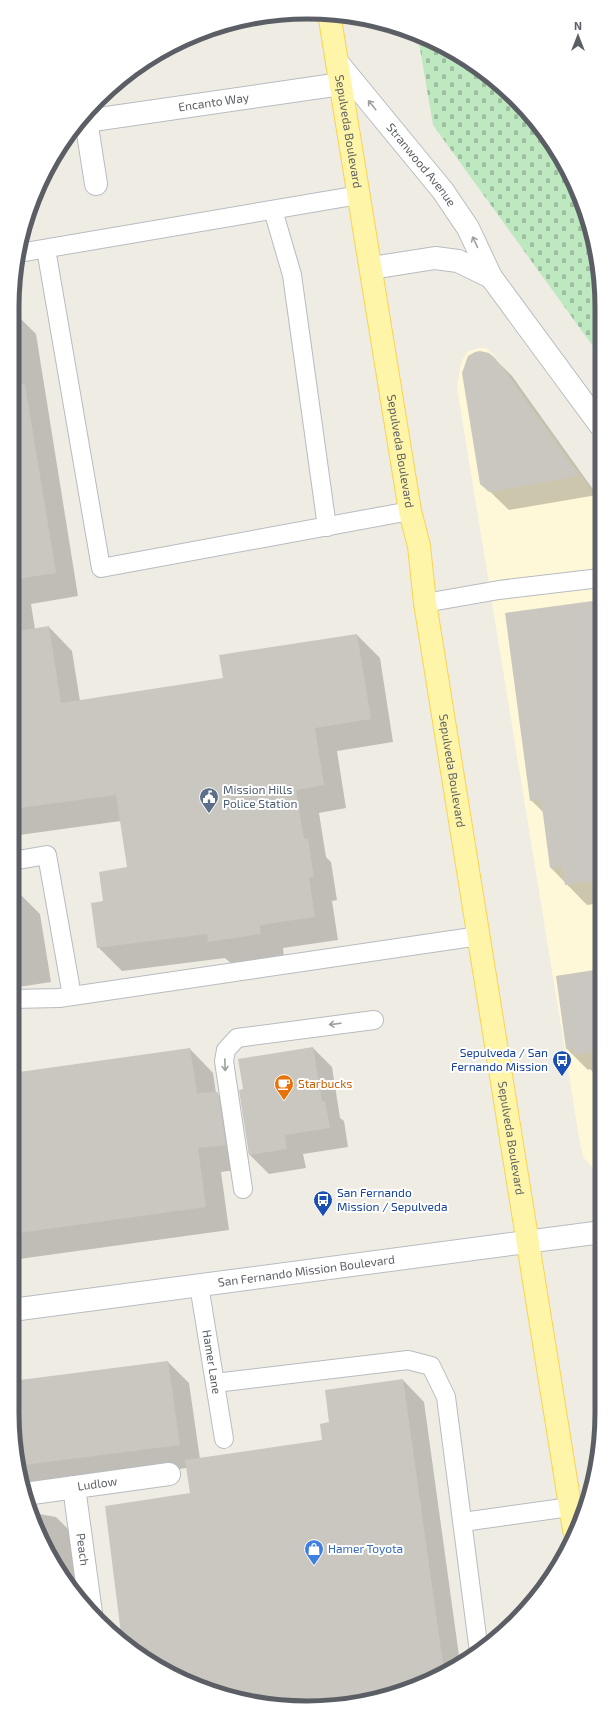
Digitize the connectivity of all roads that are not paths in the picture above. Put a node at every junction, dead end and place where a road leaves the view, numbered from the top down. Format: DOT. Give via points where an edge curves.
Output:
graph roads {
  1 [pos="331,20"];
  2 [pos="337,62"];
  3 [pos="342,84"];
  4 [pos="91,116"];
  5 [pos="87,122"];
  6 [pos="96,184"];
  7 [pos="359,195"];
  8 [pos="273,210"];
  9 [pos="46,249"];
  10 [pos="25,252"];
  11 [pos="372,268"];
  12 [pos="491,277"];
  13 [pos="595,418"];
  14 [pos="410,512"];
  15 [pos="328,527"];
  16 [pos="595,579"];
  17 [pos="425,604"];
  18 [pos="19,860"];
  19 [pos="479,936"];
  20 [pos="72,996"];
  21 [pos="19,999"];
  22 [pos="374,1020"];
  23 [pos="243,1189"];
  24 [pos="595,1233"];
  25 [pos="527,1241"];
  26 [pos="199,1285"];
  27 [pos="19,1309"];
  28 [pos="215,1383"];
  29 [pos="224,1439"];
  30 [pos="169,1474"];
  31 [pos="74,1487"];
  32 [pos="30,1493"];
  33 [pos="570,1508"];
  34 [pos="463,1522"];
  35 [pos="573,1523"];
  36 [pos="90,1602"];
  37 [pos="478,1644"];
  1 -- 2 [label="main road, Sepulveda Boulevard"];
  2 -- 3 [label="main road, Sepulveda Boulevard"];
  12 -- 2 [label="street, Stranwood Avenue, one-way" via="468,228 443,191"];
  3 -- 4 [label="street, Encanto Way"];
  3 -- 7 [label="main road, Sepulveda Boulevard"];
  5 -- 6 [label="street"];
  7 -- 8 [label="lane"];
  7 -- 11 [label="main road, Sepulveda Boulevard"];
  8 -- 9 [label="lane"];
  8 -- 15 [label="lane" via="292,275"];
  9 -- 10 [label="lane"];
  9 -- 15 [label="lane" via="101,568"];
  11 -- 12 [label="street, Stranwood Avenue" via="435,258 458,261"];
  11 -- 14 [label="main road, Sepulveda Boulevard"];
  12 -- 13 [label="street, Stranwood Avenue"];
  14 -- 15 [label="lane"];
  14 -- 17 [label="main road, Sepulveda Boulevard" via="419,546"];
  16 -- 17 [label="lane" via="499,590"];
  17 -- 19 [label="main road, Sepulveda Boulevard"];
  18 -- 20 [label="lane" via="46,855"];
  19 -- 20 [label="lane"];
  19 -- 25 [label="main road, Sepulveda Boulevard"];
  20 -- 21 [label="lane"];
  22 -- 23 [label="lane, one-way" via="237,1038 226,1050 224,1061 227,1089"];
  24 -- 25 [label="street, San Fernando Mission Boulevard"];
  25 -- 26 [label="street, San Fernando Mission Boulevard"];
  25 -- 33 [label="main road, Sepulveda Boulevard"];
  26 -- 27 [label="street, San Fernando Mission Boulevard"];
  26 -- 28 [label="lane, Hamer Lane"];
  28 -- 29 [label="lane, Hamer Lane"];
  28 -- 34 [label="lane" via="408,1360 431,1366 446,1397"];
  30 -- 31 [label="street, Ludlow"];
  31 -- 32 [label="street, Ludlow"];
  31 -- 36 [label="street, Peach"];
  33 -- 34 [label="lane"];
  33 -- 35 [label="main road, Sepulveda Boulevard"];
  34 -- 37 [label="lane"];
}
